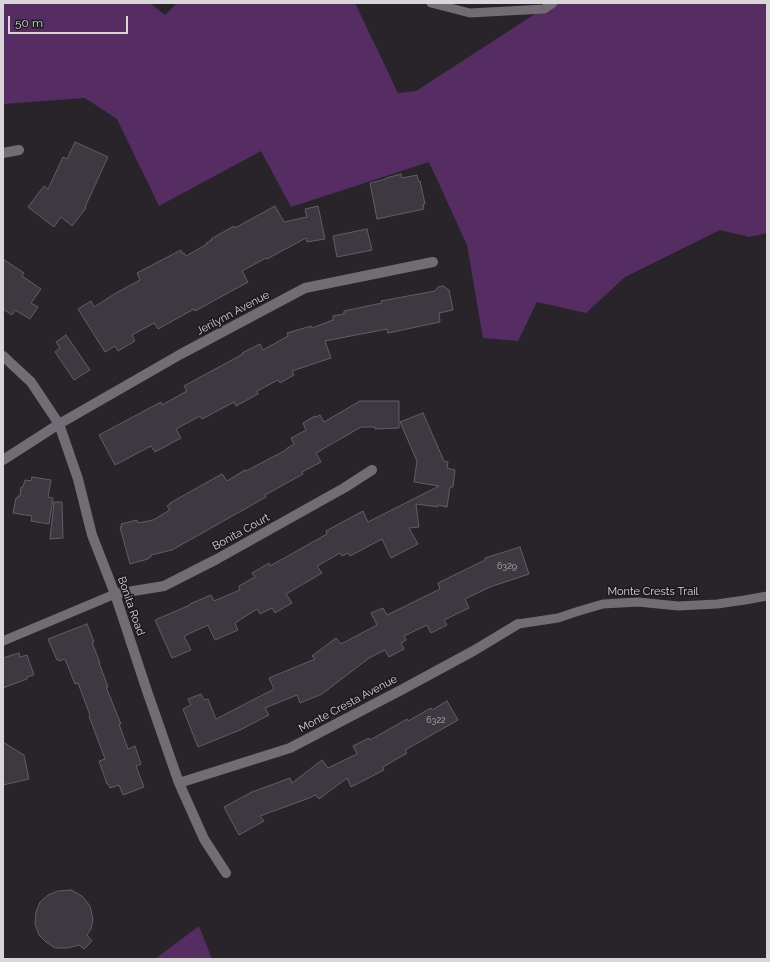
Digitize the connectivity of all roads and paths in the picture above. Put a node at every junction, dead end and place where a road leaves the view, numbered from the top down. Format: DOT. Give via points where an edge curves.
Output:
graph roads {
  1 [pos="431,3"];
  2 [pos="553,3"];
  3 [pos="18,150"];
  4 [pos="3,153"];
  5 [pos="433,262"];
  6 [pos="3,356"];
  7 [pos="59,424"];
  8 [pos="3,460"];
  9 [pos="372,470"];
  10 [pos="115,594"];
  11 [pos="767,596"];
  12 [pos="518,624"];
  13 [pos="3,641"];
  14 [pos="180,783"];
  15 [pos="226,873"];
  1 -- 2 [label="lane" via="470,13 544,9"];
  3 -- 4 [label="street"];
  5 -- 7 [label="street, Jerilynn Avenue" via="305,288 181,354"];
  6 -- 7 [label="street, Bonita Road" via="31,382"];
  7 -- 8 [label="street, Jerilynn Avenue"];
  7 -- 10 [label="street, Bonita Road" via="78,479 92,535"];
  9 -- 10 [label="street, Bonita Court" via="217,559 164,586"];
  10 -- 13 [label="lane"];
  10 -- 14 [label="street, Bonita Road"];
  11 -- 12 [label="lane, Monte Crests Trail" via="724,603 678,606 638,602 603,604 558,618"];
  12 -- 14 [label="street, Monte Cresta Avenue" via="403,689 290,748"];
  14 -- 15 [label="street, Bonita Road" via="204,839"];
}
